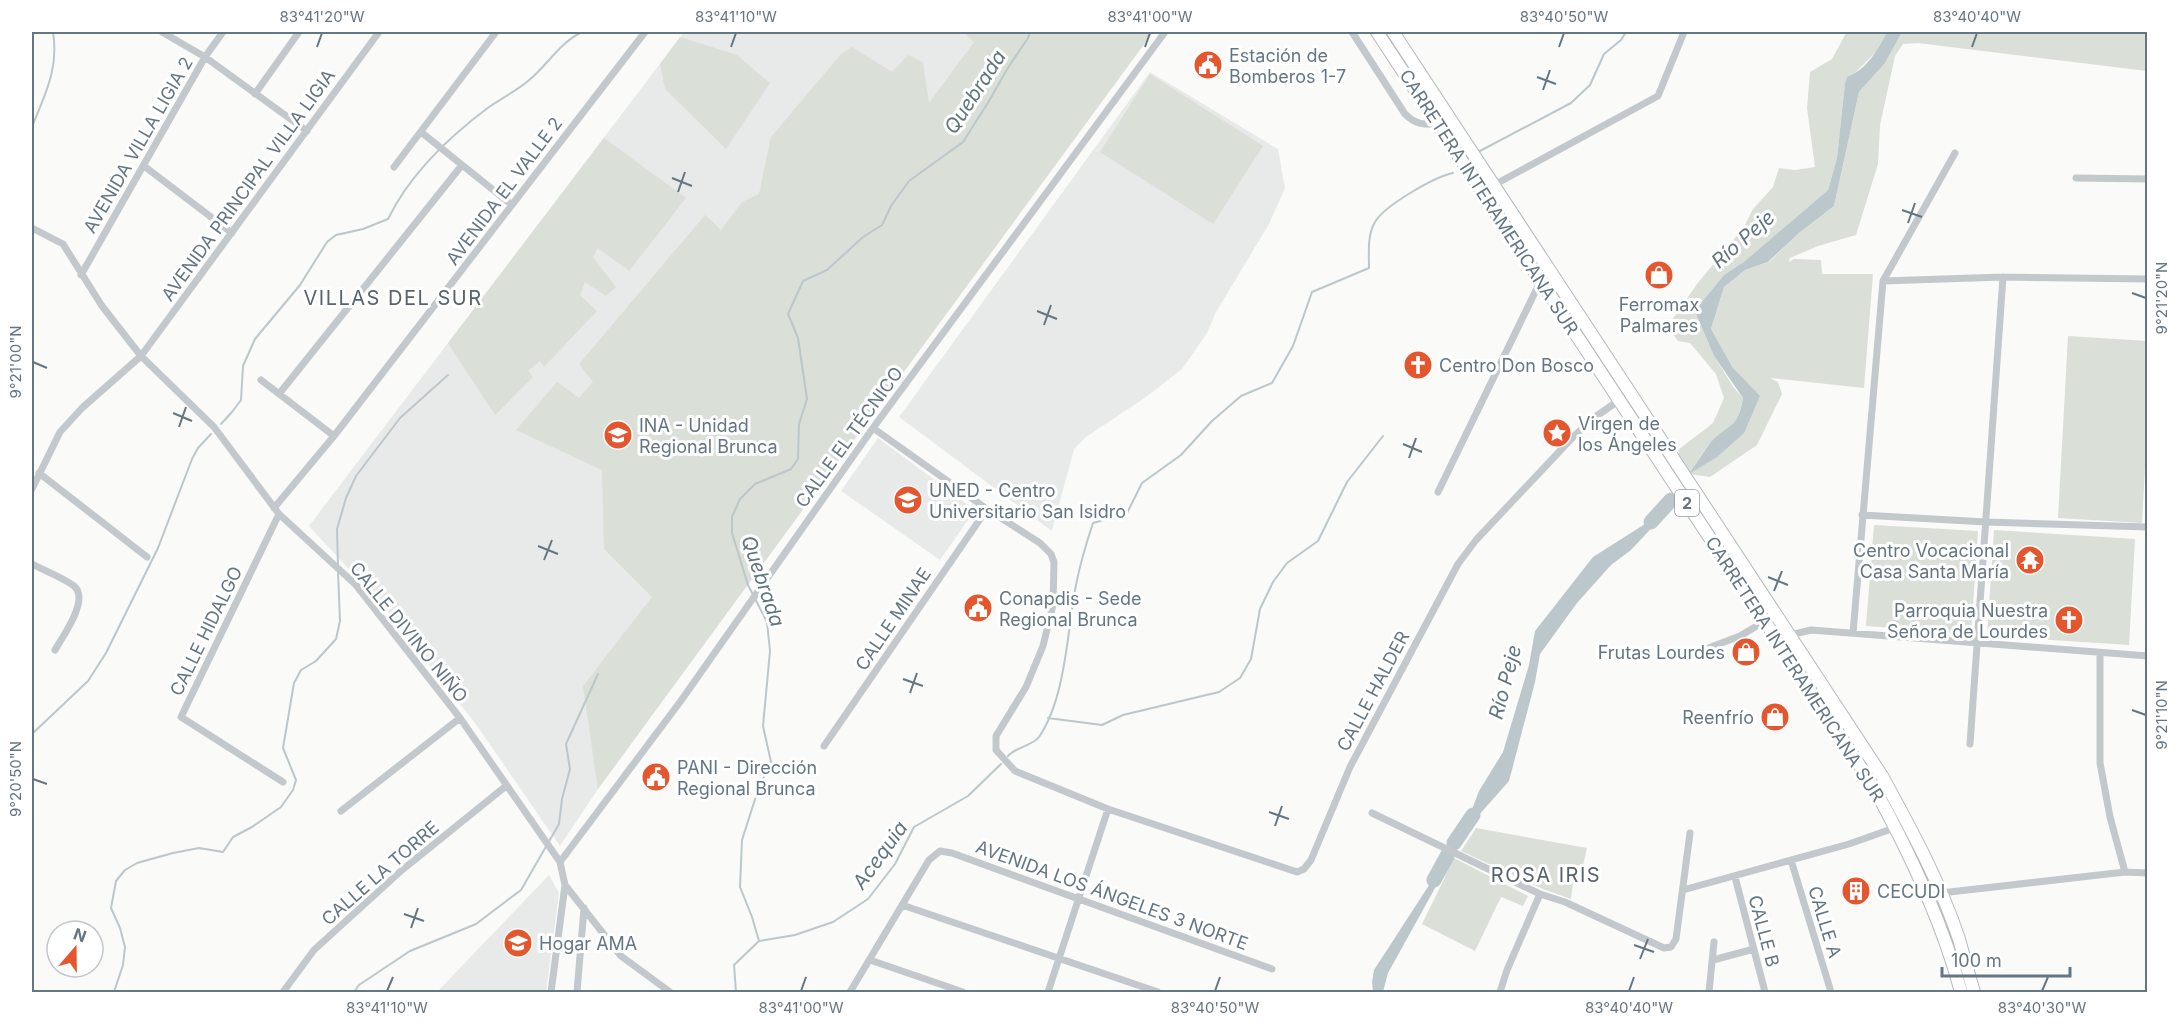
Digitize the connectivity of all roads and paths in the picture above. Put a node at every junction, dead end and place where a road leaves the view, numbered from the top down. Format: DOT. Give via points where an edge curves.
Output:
graph roads {
  1 [pos="162,32"];
  2 [pos="223,32"];
  3 [pos="299,32"];
  4 [pos="379,32"];
  5 [pos="496,32"];
  6 [pos="645,32"];
  7 [pos="1165,32"];
  8 [pos="1352,32"];
  9 [pos="1377,32"];
  10 [pos="1393,32"];
  11 [pos="1684,32"];
  12 [pos="205,57"];
  13 [pos="255,93"];
  14 [pos="1437,124"];
  15 [pos="306,131"];
  16 [pos="421,132"];
  17 [pos="1955,153"];
  18 [pos="462,165"];
  19 [pos="144,166"];
  20 [pos="394,167"];
  21 [pos="2076,178"];
  22 [pos="2148,179"];
  23 [pos="1494,185"];
  24 [pos="513,205"];
  25 [pos="32,228"];
  26 [pos="232,233"];
  27 [pos="81,275"];
  28 [pos="2003,277"];
  29 [pos="1541,279"];
  30 [pos="2148,279"];
  31 [pos="1883,281"];
  32 [pos="141,356"];
  33 [pos="261,380"];
  34 [pos="1630,391"];
  35 [pos="279,394"];
  36 [pos="1619,400"];
  37 [pos="873,428"];
  38 [pos="334,436"];
  39 [pos="39,473"];
  40 [pos="32,489"];
  41 [pos="1438,492"];
  42 [pos="987,509"];
  43 [pos="277,511"];
  44 [pos="1862,515"];
  45 [pos="1986,522"];
  46 [pos="2148,527"];
  47 [pos="147,557"];
  48 [pos="32,564"];
  49 [pos="1751,600"];
  50 [pos="1765,621"];
  51 [pos="1853,633"];
  52 [pos="1790,635"];
  53 [pos="1978,644"];
  54 [pos="55,650"];
  55 [pos="2100,653"];
  56 [pos="1690,655"];
  57 [pos="2148,656"];
  58 [pos="1797,670"];
  59 [pos="460,718"];
  60 [pos="1970,744"];
  61 [pos="824,746"];
  62 [pos="283,782"];
  63 [pos="506,786"];
  64 [pos="1108,809"];
  65 [pos="341,811"];
  66 [pos="1372,813"];
  67 [pos="1902,825"];
  68 [pos="1690,834"];
  69 [pos="1791,860"];
  70 [pos="560,862"];
  71 [pos="2125,872"];
  72 [pos="2148,873"];
  73 [pos="1735,877"];
  74 [pos="565,885"];
  75 [pos="1683,890"];
  76 [pos="1941,893"];
  77 [pos="1540,894"];
  78 [pos="1078,900"];
  79 [pos="902,905"];
  80 [pos="584,908"];
  81 [pos="1714,942"];
  82 [pos="1754,949"];
  83 [pos="1059,959"];
  84 [pos="870,960"];
  85 [pos="1713,960"];
  86 [pos="1272,969"];
  87 [pos="1961,990"];
  88 [pos="283,993"];
  89 [pos="551,993"];
  90 [pos="577,993"];
  91 [pos="670,993"];
  92 [pos="850,993"];
  93 [pos="963,993"];
  94 [pos="1048,993"];
  95 [pos="1158,993"];
  96 [pos="1500,993"];
  97 [pos="1709,993"];
  98 [pos="1765,993"];
  99 [pos="1831,993"];
  100 [pos="1974,993"];
  1 -- 12 [label="street"];
  2 -- 12 [label="street, AVENIDA VILLA LIGIA 2"];
  3 -- 13 [label="street"];
  4 -- 15 [label="street, AVENIDA PRINCIPAL VILLA LIGIA"];
  5 -- 16 [label="street"];
  6 -- 24 [label="street, AVENIDA EL VALLE 2"];
  7 -- 37 [label="street, CALLE EL TÉCNICO"];
  8 -- 14 [label="street" via="1405,114 1418,123"];
  9 -- 14 [label="highway, CARRETERA INTERAMERICANA SUR / 2"];
  10 -- 23 [label="highway, CARRETERA INTERAMERICANA SUR / 2"];
  11 -- 23 [label="street" via="1658,96"];
  12 -- 13 [label="street"];
  12 -- 19 [label="street, AVENIDA VILLA LIGIA 2"];
  13 -- 15 [label="street"];
  14 -- 29 [label="highway, CARRETERA INTERAMERICANA SUR / 2"];
  15 -- 26 [label="street, AVENIDA PRINCIPAL VILLA LIGIA"];
  16 -- 18 [label="street"];
  16 -- 20 [label="street"];
  17 -- 31 [label="street"];
  18 -- 24 [label="street"];
  18 -- 35 [label="street"];
  19 -- 26 [label="street"];
  19 -- 27 [label="street, AVENIDA VILLA LIGIA 2"];
  21 -- 22 [label="street"];
  23 -- 34 [label="highway, CARRETERA INTERAMERICANA SUR / 2"];
  24 -- 38 [label="street, AVENIDA EL VALLE 2"];
  25 -- 27 [label="street, CALLE DIVINO NIÑO" via="63,244"];
  26 -- 32 [label="street, AVENIDA PRINCIPAL VILLA LIGIA"];
  27 -- 32 [label="street, CALLE DIVINO NIÑO"];
  28 -- 30 [label="street"];
  28 -- 31 [label="street"];
  28 -- 45 [label="street"];
  29 -- 36 [label="highway, CARRETERA INTERAMERICANA SUR / 2"];
  29 -- 41 [label="street"];
  31 -- 44 [label="street"];
  32 -- 39 [label="street, AVENIDA PRINCIPAL VILLA LIGIA" via="60,432"];
  32 -- 43 [label="street, CALLE DIVINO NIÑO" via="214,427"];
  33 -- 35 [label="street"];
  34 -- 36 [label="street, CALLE HALDER"];
  34 -- 52 [label="highway, CARRETERA INTERAMERICANA SUR / 2"];
  35 -- 38 [label="street"];
  36 -- 49 [label="highway, CARRETERA INTERAMERICANA SUR / 2"];
  36 -- 64 [label="street, CALLE HALDER" via="1573,437 1458,564 1350,767 1304,869 1298,872"];
  37 -- 42 [label="street, CALLE HALDER"];
  37 -- 70 [label="street, CALLE EL TÉCNICO" via="680,702"];
  38 -- 43 [label="street, AVENIDA EL VALLE 2"];
  39 -- 40 [label="street, AVENIDA PRINCIPAL VILLA LIGIA"];
  39 -- 47 [label="street"];
  42 -- 61 [label="street, CALLE MINAE"];
  42 -- 64 [label="street, CALLE HALDER" via="1040,543 1050,554 1055,572 1053,605 1037,665 996,736 996,750 1015,771"];
  43 -- 59 [label="street, CALLE DIVINO NIÑO" via="356,585"];
  43 -- 62 [label="street, CALLE HIDALGO" via="181,717"];
  44 -- 45 [label="street"];
  44 -- 51 [label="street"];
  45 -- 46 [label="street"];
  45 -- 53 [label="street"];
  48 -- 54 [label="street" via="75,587 80,595 80,603"];
  49 -- 50 [label="highway, CARRETERA INTERAMERICANA SUR / 2"];
  49 -- 52 [label="street" via="1763,607 1776,627"];
  50 -- 56 [label="street" via="1740,636"];
  50 -- 58 [label="highway, CARRETERA INTERAMERICANA SUR / 2"];
  51 -- 52 [label="street" via="1811,630"];
  51 -- 53 [label="street"];
  52 -- 58 [label="street" via="1791,648 1799,661"];
  52 -- 67 [label="highway, CARRETERA INTERAMERICANA SUR / 2" via="1882,776"];
  53 -- 55 [label="street"];
  53 -- 60 [label="street"];
  55 -- 57 [label="street"];
  55 -- 71 [label="street" via="2100,763"];
  58 -- 67 [label="highway, CARRETERA INTERAMERICANA SUR / 2"];
  59 -- 63 [label="street, CALLE DIVINO NIÑO"];
  59 -- 65 [label="street"];
  63 -- 70 [label="street, CALLE DIVINO NIÑO"];
  63 -- 88 [label="street, CALLE LA TORRE" via="402,870 314,950"];
  64 -- 78 [label="street"];
  66 -- 77 [label="street"];
  67 -- 69 [label="street"];
  67 -- 76 [label="highway, CARRETERA INTERAMERICANA SUR / 2"];
  67 -- 87 [label="highway, CARRETERA INTERAMERICANA SUR / 2"];
  68 -- 75 [label="street"];
  69 -- 73 [label="street"];
  69 -- 99 [label="street, CALLE A"];
  70 -- 74 [label="street, CALLE DIVINO NIÑO"];
  71 -- 72 [label="street"];
  71 -- 76 [label="street"];
  73 -- 75 [label="street"];
  73 -- 82 [label="street, CALLE B"];
  74 -- 80 [label="street, CALLE DIVINO NIÑO"];
  74 -- 89 [label="street"];
  75 -- 77 [label="street" via="1676,939 1671,947 1664,948"];
  76 -- 100 [label="highway, CARRETERA INTERAMERICANA SUR / 2"];
  77 -- 96 [label="street"];
  78 -- 79 [label="street, AVENIDA LOS ÁNGELES 3 NORTE" via="940,851 929,861"];
  78 -- 83 [label="street"];
  78 -- 86 [label="street, AVENIDA LOS ÁNGELES 3 NORTE"];
  79 -- 83 [label="street"];
  79 -- 84 [label="street"];
  80 -- 90 [label="street"];
  80 -- 91 [label="street, CALLE DIVINO NIÑO" via="621,956"];
  81 -- 85 [label="street"];
  82 -- 85 [label="street"];
  82 -- 98 [label="street, CALLE B"];
  83 -- 94 [label="street"];
  83 -- 95 [label="street"];
  84 -- 92 [label="street"];
  84 -- 93 [label="street"];
  85 -- 97 [label="street"];
}
